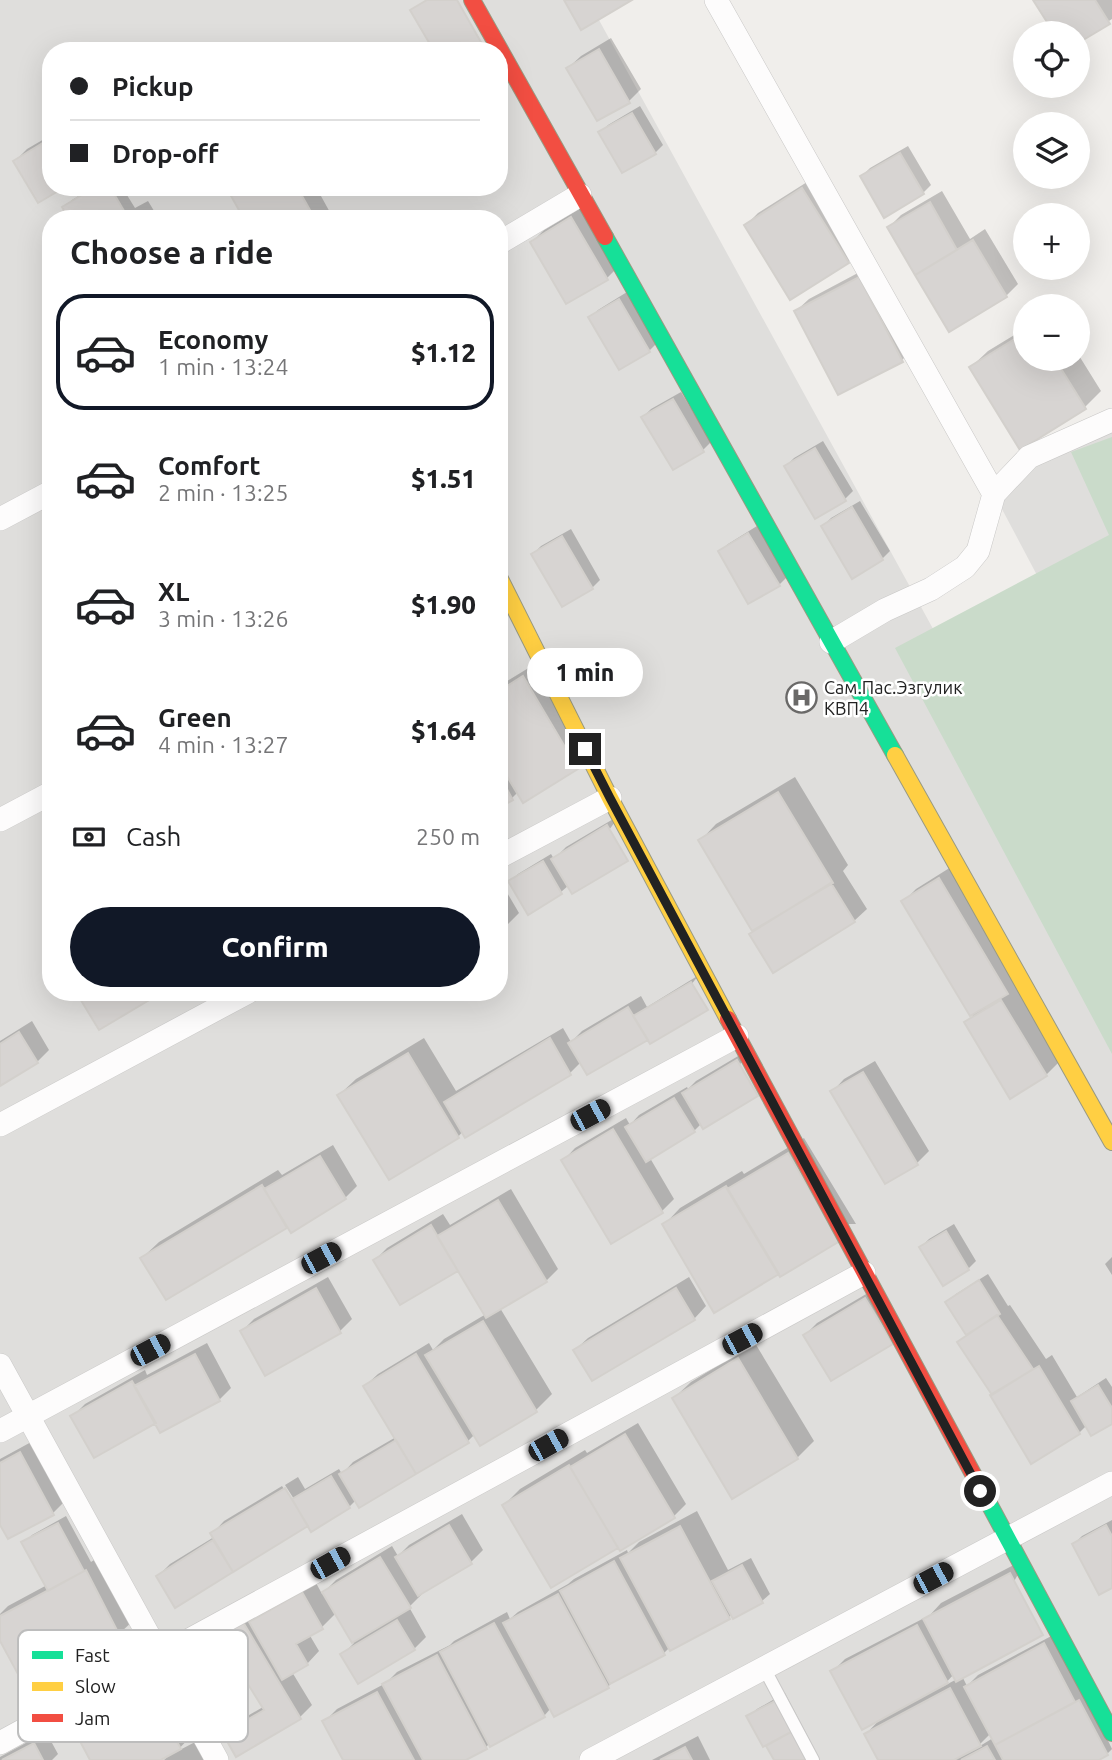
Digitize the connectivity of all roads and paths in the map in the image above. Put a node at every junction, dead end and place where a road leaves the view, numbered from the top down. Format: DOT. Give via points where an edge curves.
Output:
graph roads {
  1 [pos="472,0"];
  2 [pos="716,0"];
  3 [pos="495,42"];
  4 [pos="508,65"];
  5 [pos="580,195"];
  6 [pos="508,238"];
  7 [pos="1112,420"];
  8 [pos="994,494"];
  9 [pos="42,497"];
  10 [pos="0,519"];
  11 [pos="508,595"];
  12 [pos="831,642"];
  13 [pos="42,798"];
  14 [pos="610,798"];
  15 [pos="0,820"];
  16 [pos="508,853"];
  17 [pos="231,1001"];
  18 [pos="737,1036"];
  19 [pos="0,1125"];
  20 [pos="1112,1142"];
  21 [pos="864,1273"];
  22 [pos="0,1365"];
  23 [pos="28,1415"];
  24 [pos="0,1431"];
  25 [pos="1112,1483"];
  26 [pos="1006,1539"];
  27 [pos="145,1630"];
  28 [pos="207,1630"];
  29 [pos="764,1668"];
  30 [pos="18,1734"];
  31 [pos="1112,1734"];
  32 [pos="207,1742"];
  33 [pos="0,1744"];
  34 [pos="217,1760"];
  35 [pos="591,1760"];
  36 [pos="813,1760"];
  1 -- 3 [label="street"];
  2 -- 8 [label="street"];
  4 -- 5 [label="street"];
  5 -- 6 [label="street"];
  5 -- 12 [label="street"];
  7 -- 8 [label="street" via="1029,457"];
  8 -- 12 [label="street" via="978,551 965,567"];
  9 -- 10 [label="street"];
  11 -- 14 [label="street"];
  12 -- 20 [label="street"];
  13 -- 15 [label="street"];
  14 -- 16 [label="street"];
  14 -- 18 [label="street"];
  17 -- 19 [label="street"];
  18 -- 21 [label="street"];
  18 -- 23 [label="street"];
  21 -- 26 [label="street"];
  21 -- 28 [label="street"];
  22 -- 23 [label="street"];
  23 -- 24 [label="street"];
  23 -- 27 [label="street"];
  25 -- 26 [label="street"];
  26 -- 29 [label="street"];
  26 -- 31 [label="street"];
  29 -- 35 [label="street"];
  29 -- 36 [label="lane"];
  30 -- 33 [label="street"];
  32 -- 34 [label="street"];
}
